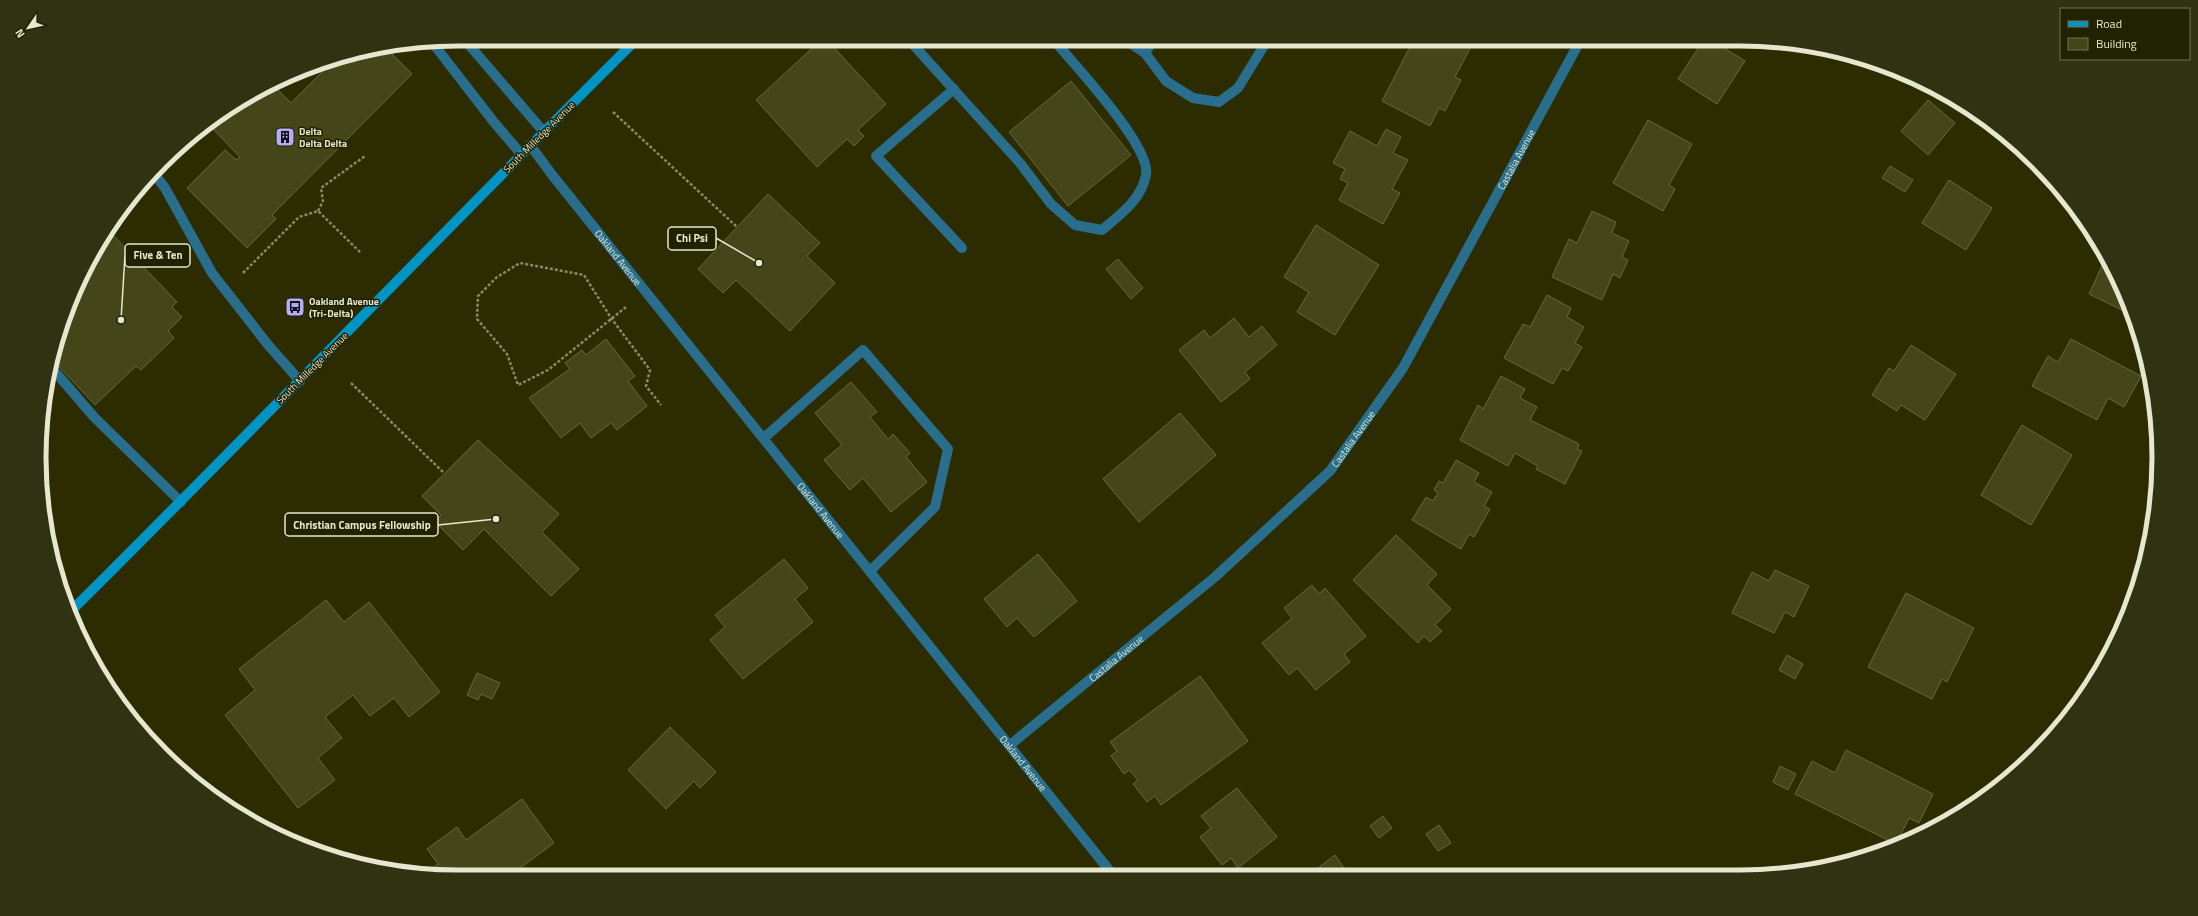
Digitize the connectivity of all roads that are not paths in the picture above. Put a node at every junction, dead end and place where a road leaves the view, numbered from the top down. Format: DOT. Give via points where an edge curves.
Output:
graph roads {
  1 [pos="470,46"];
  2 [pos="630,46"];
  3 [pos="914,46"];
  4 [pos="1059,46"];
  5 [pos="1134,46"];
  6 [pos="1150,46"];
  7 [pos="1264,46"];
  8 [pos="1577,46"];
  9 [pos="436,47"];
  10 [pos="1145,53"];
  11 [pos="954,89"];
  12 [pos="544,132"];
  13 [pos="530,145"];
  14 [pos="521,154"];
  15 [pos="157,177"];
  16 [pos="962,248"];
  17 [pos="55,372"];
  18 [pos="300,381"];
  19 [pos="764,438"];
  20 [pos="181,502"];
  21 [pos="870,571"];
  22 [pos="74,608"];
  23 [pos="1010,745"];
  24 [pos="1109,870"];
  1 -- 12 [label="street"];
  2 -- 12 [label="main road, South Milledge Avenue"];
  3 -- 11 [label="street"];
  4 -- 11 [label="street" via="1117,115 1143,154 1147,173 1141,191 1126,210 1102,230 1075,225 1051,204 1020,163"];
  5 -- 10 [label="street"];
  6 -- 10 [label="street"];
  7 -- 10 [label="street" via="1238,88 1219,102 1193,98 1166,81"];
  8 -- 23 [label="street, Castalia Avenue" via="1403,368 1330,471 1214,577"];
  9 -- 14 [label="street"];
  11 -- 16 [label="street" via="876,156"];
  12 -- 13 [label="main road, South Milledge Avenue"];
  13 -- 14 [label="main road, South Milledge Avenue"];
  13 -- 19 [label="street, Oakland Avenue"];
  14 -- 18 [label="main road, South Milledge Avenue"];
  15 -- 18 [label="street" via="212,273"];
  17 -- 20 [label="street" via="94,417"];
  18 -- 20 [label="main road, South Milledge Avenue"];
  19 -- 21 [label="street, Oakland Avenue"];
  19 -- 21 [label="street" via="863,350 948,449 934,507"];
  20 -- 22 [label="main road, South Milledge Avenue"];
  21 -- 23 [label="street, Oakland Avenue"];
  23 -- 24 [label="street, Oakland Avenue"];
}
